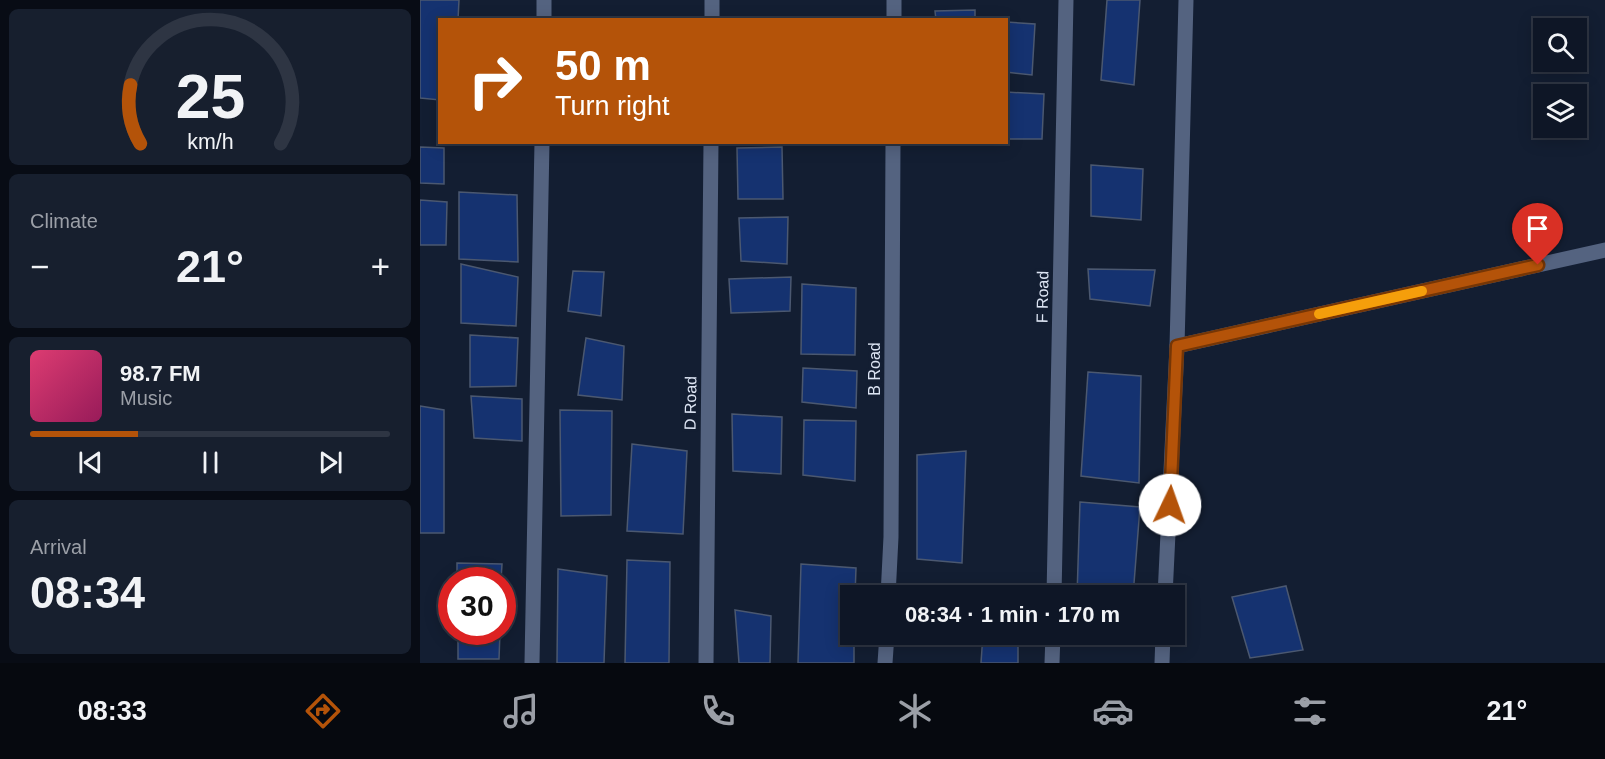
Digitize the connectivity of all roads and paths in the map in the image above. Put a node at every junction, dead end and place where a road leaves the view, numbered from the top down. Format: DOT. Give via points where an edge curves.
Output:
graph roads {
  1 [pos="544,0"];
  2 [pos="712,0"];
  3 [pos="894,0"];
  4 [pos="1066,0"];
  5 [pos="1186,0"];
  6 [pos="544,18"];
  7 [pos="712,18"];
  8 [pos="894,18"];
  9 [pos="542,144"];
  10 [pos="711,144"];
  11 [pos="893,144"];
  12 [pos="1605,250"];
  13 [pos="1177,346"];
  14 [pos="888,585"];
  15 [pos="1054,585"];
  16 [pos="1166,585"];
  17 [pos="886,645"];
  18 [pos="1053,645"];
  19 [pos="1163,645"];
  20 [pos="532,663"];
  21 [pos="706,663"];
  22 [pos="885,663"];
  23 [pos="1052,663"];
  24 [pos="1162,663"];
  1 -- 6 [label="street"];
  2 -- 7 [label="street"];
  3 -- 8 [label="street"];
  4 -- 15 [label="street, F Road"];
  5 -- 13 [label="street"];
  9 -- 20 [label="street"];
  10 -- 21 [label="street, D Road"];
  11 -- 14 [label="street, B Road"];
  12 -- 13 [label="street"];
  13 -- 16 [label="street"];
  17 -- 22 [label="street"];
  18 -- 23 [label="street"];
  19 -- 24 [label="street"];
}
